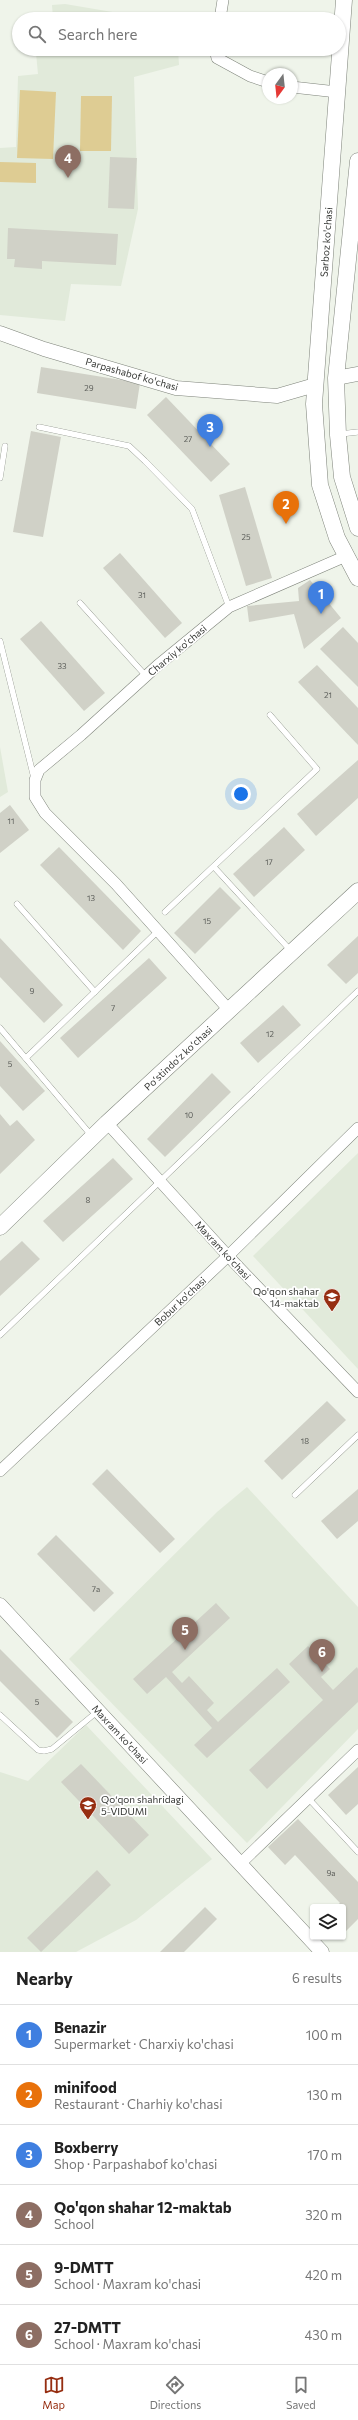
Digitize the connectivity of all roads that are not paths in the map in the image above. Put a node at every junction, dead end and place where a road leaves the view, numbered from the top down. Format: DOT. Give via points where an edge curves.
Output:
graph roads {
  1 [pos="223,0"];
  2 [pos="344,0"];
  3 [pos="221,12"];
  4 [pos="343,12"];
  5 [pos="217,56"];
  6 [pos="340,56"];
  7 [pos="262,80"];
  8 [pos="298,88"];
  9 [pos="337,92"];
  10 [pos="358,161"];
  11 [pos="0,333"];
  12 [pos="358,374"];
  13 [pos="336,378"];
  14 [pos="315,385"];
  15 [pos="39,427"];
  16 [pos="358,432"];
  17 [pos="338,435"];
  18 [pos="6,446"];
  19 [pos="0,478"];
  20 [pos="358,528"];
  21 [pos="346,556"];
  22 [pos="358,578"];
  23 [pos="80,603"];
  24 [pos="229,607"];
  25 [pos="0,642"];
  26 [pos="146,676"];
  27 [pos="270,715"];
  28 [pos="35,780"];
  29 [pos="214,867"];
  30 [pos="358,891"];
  31 [pos="18,904"];
  32 [pos="165,912"];
  33 [pos="158,931"];
  34 [pos="292,952"];
  35 [pos="95,992"];
  36 [pos="358,992"];
  37 [pos="230,1010"];
  38 [pos="0,1028"];
  39 [pos="26,1058"];
  40 [pos="107,1123"];
  41 [pos="358,1128"];
  42 [pos="93,1137"];
  43 [pos="159,1180"];
  44 [pos="0,1227"];
  45 [pos="228,1256"];
  46 [pos="0,1335"];
  47 [pos="358,1392"];
  48 [pos="358,1435"];
  49 [pos="0,1471"];
  50 [pos="294,1495"];
  51 [pos="0,1605"];
  52 [pos="98,1710"];
  53 [pos="0,1715"];
  54 [pos="358,1750"];
  55 [pos="308,1798"];
  56 [pos="358,1852"];
  57 [pos="241,1863"];
  58 [pos="322,1952"];
  1 -- 3 [label="street"];
  2 -- 4 [label="main road, Sarboz ko'chasi"];
  5 -- 7 [label="street" via="250,76"];
  6 -- 9 [label="main road, Sarboz ko'chasi"];
  8 -- 9 [label="street"];
  9 -- 14 [label="main road, Sarboz ko'chasi"];
  10 -- 13 [label="main road"];
  11 -- 14 [label="street, Parpashabof ko'chasi" via="44,349 176,388 277,396"];
  12 -- 13 [label="street"];
  13 -- 17 [label="main road"];
  14 -- 21 [label="main road, Sarboz ko'chasi" via="315,429 320,485 337,538"];
  15 -- 24 [label="lane" via="129,446 145,461 192,510"];
  16 -- 17 [label="lane"];
  17 -- 20 [label="main road" via="342,477"];
  18 -- 19 [label="lane"];
  21 -- 22 [label="main road, Sarboz ko'chasi"];
  21 -- 24 [label="street, Charxiy ko'chasi"];
  23 -- 26 [label="lane"];
  24 -- 26 [label="street, Charxiy ko'chasi"];
  25 -- 28 [label="lane"];
  26 -- 28 [label="street, Charxiy ko'chasi" via="39,770"];
  27 -- 29 [label="lane" via="317,769"];
  28 -- 33 [label="street" via="35,797 45,813 116,884"];
  29 -- 32 [label="lane"];
  29 -- 34 [label="lane"];
  30 -- 34 [label="main road, Poʻstindoʻz koʻchasi"];
  31 -- 35 [label="lane"];
  33 -- 35 [label="lane"];
  33 -- 37 [label="street"];
  34 -- 37 [label="main road, Poʻstindoʻz koʻchasi"];
  35 -- 39 [label="lane"];
  36 -- 43 [label="lane"];
  37 -- 40 [label="main road, Poʻstindoʻz koʻchasi"];
  38 -- 39 [label="lane"];
  39 -- 42 [label="lane"];
  40 -- 42 [label="main road, Poʻstindoʻz koʻchasi"];
  40 -- 43 [label="street, Maxram ko'chasi"];
  41 -- 45 [label="street, Bobur ko'chasi"];
  42 -- 44 [label="main road, Poʻstindoʻz koʻchasi"];
  43 -- 45 [label="street, Maxram ko'chasi"];
  43 -- 46 [label="lane"];
  45 -- 47 [label="street, Maxram ko'chasi"];
  45 -- 49 [label="street, Bobur ko'chasi"];
  48 -- 50 [label="lane"];
  51 -- 52 [label="street, Maxram ko'chasi"];
  52 -- 53 [label="lane" via="52,1749 44,1751 38,1750"];
  52 -- 57 [label="street, Maxram ko'chasi"];
  54 -- 55 [label="street"];
  55 -- 56 [label="lane"];
  55 -- 57 [label="street"];
  57 -- 58 [label="street, Maxram ko'chasi"];
}
